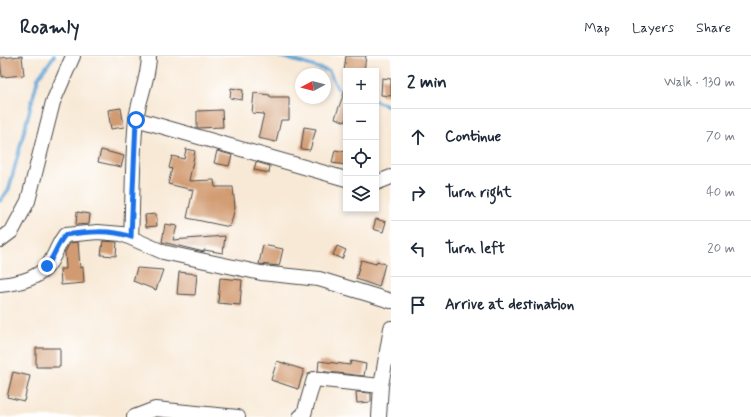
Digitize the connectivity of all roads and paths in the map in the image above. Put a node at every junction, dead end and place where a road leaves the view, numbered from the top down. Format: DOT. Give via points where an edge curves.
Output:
graph roads {
  1 [pos="73,56"];
  2 [pos="149,56"];
  3 [pos="136,120"];
  4 [pos="391,177"];
  5 [pos="343,178"];
  6 [pos="379,182"];
  7 [pos="131,237"];
  8 [pos="0,240"];
  9 [pos="0,285"];
  10 [pos="391,301"];
  11 [pos="391,328"];
  12 [pos="382,386"];
  13 [pos="134,417"];
  14 [pos="238,417"];
  15 [pos="300,417"];
  16 [pos="378,417"];
  1 -- 8 [label="street" via="53,102 28,201 12,231"];
  2 -- 3 [label="street" via="149,67"];
  3 -- 5 [label="street"];
  3 -- 7 [label="street"];
  4 -- 6 [label="street"];
  7 -- 9 [label="street" via="98,232 65,235 57,244 53,258 34,277"];
  7 -- 10 [label="street" via="163,252 260,273 319,278"];
  11 -- 12 [label="street"];
  12 -- 15 [label="street" via="314,379 304,414"];
  12 -- 16 [label="street"];
  13 -- 14 [label="street" via="156,409"];
}
